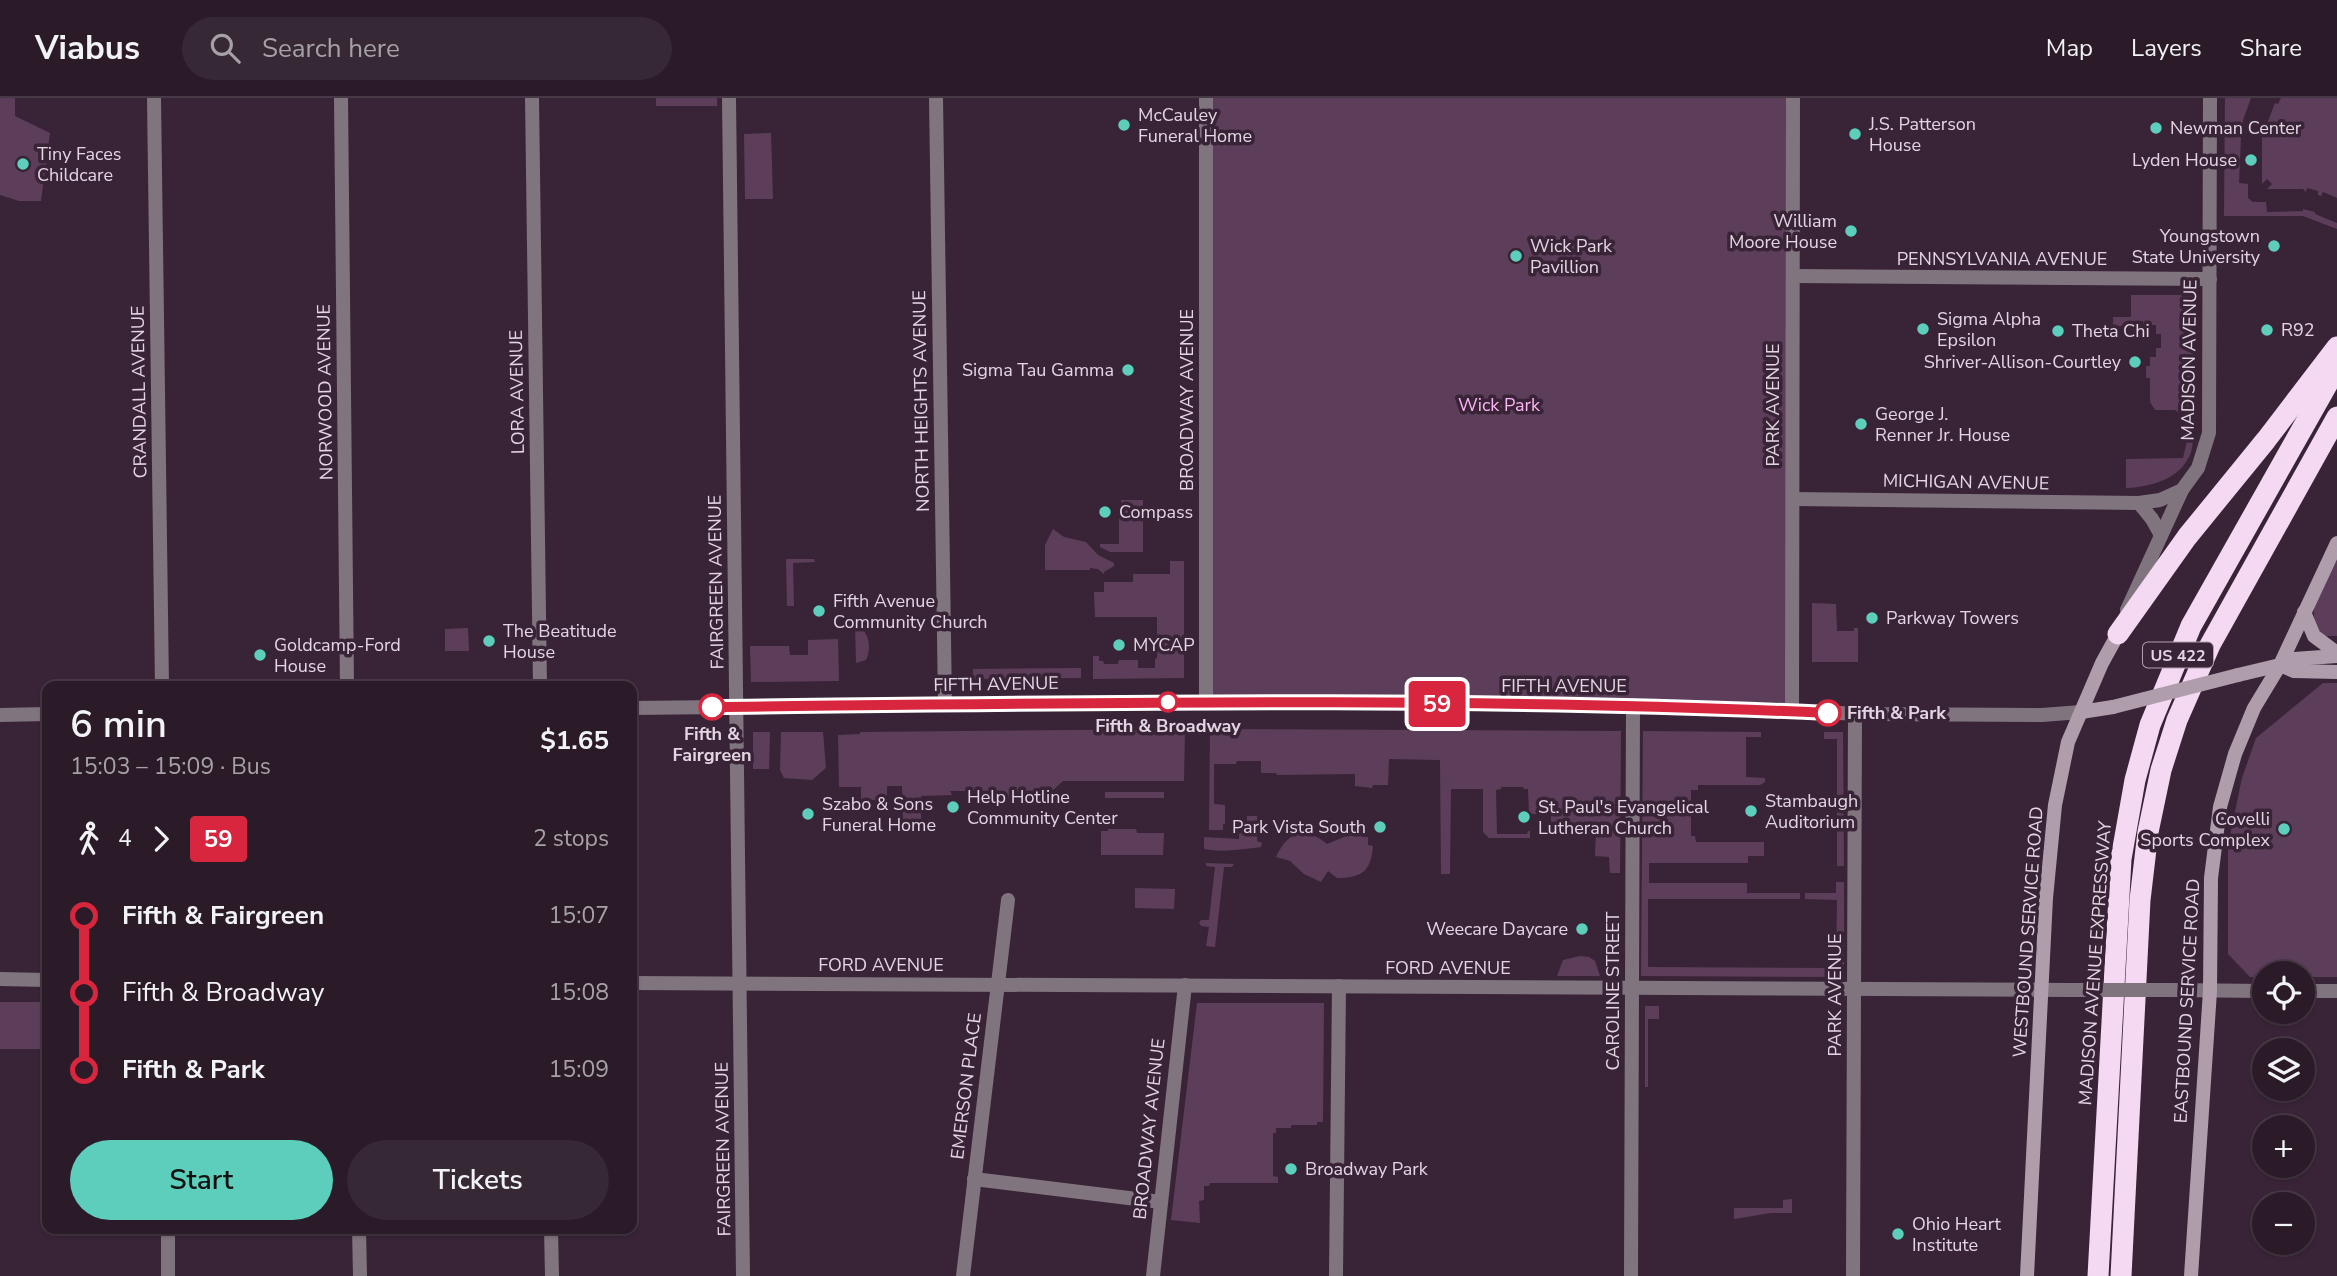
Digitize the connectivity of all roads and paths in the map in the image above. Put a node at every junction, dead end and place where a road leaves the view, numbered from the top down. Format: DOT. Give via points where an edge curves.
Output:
graph roads {
  1 [pos="154,98"];
  2 [pos="341,98"];
  3 [pos="532,98"];
  4 [pos="729,98"];
  5 [pos="936,98"];
  6 [pos="1206,98"];
  7 [pos="1793,98"];
  8 [pos="2210,98"];
  9 [pos="1793,276"];
  10 [pos="2210,279"];
  11 [pos="2337,347"];
  12 [pos="2337,367"];
  13 [pos="2337,417"];
  14 [pos="2182,490"];
  15 [pos="1793,499"];
  16 [pos="2139,503"];
  17 [pos="2161,535"];
  18 [pos="2337,543"];
  19 [pos="2304,612"];
  20 [pos="2118,634"];
  21 [pos="2337,654"];
  22 [pos="2280,665"];
  23 [pos="2337,672"];
  24 [pos="162,681"];
  25 [pos="347,681"];
  26 [pos="540,681"];
  27 [pos="1206,702"];
  28 [pos="944,704"];
  29 [pos="1633,705"];
  30 [pos="737,706"];
  31 [pos="637,708"];
  32 [pos="1792,711"];
  33 [pos="2081,712"];
  34 [pos="42,714"];
  35 [pos="1855,714"];
  36 [pos="0,715"];
  37 [pos="1008,900"];
  38 [pos="0,979"];
  39 [pos="42,980"];
  40 [pos="637,983"];
  41 [pos="741,983"];
  42 [pos="997,985"];
  43 [pos="1185,985"];
  44 [pos="1339,986"];
  45 [pos="1632,988"];
  46 [pos="1855,989"];
  47 [pos="2042,990"];
  48 [pos="2210,990"];
  49 [pos="2252,991"];
  50 [pos="2315,991"];
  51 [pos="2337,991"];
  52 [pos="974,1179"];
  53 [pos="1161,1202"];
  54 [pos="168,1234"];
  55 [pos="359,1234"];
  56 [pos="551,1234"];
  57 [pos="169,1276"];
  58 [pos="359,1276"];
  59 [pos="552,1276"];
  60 [pos="743,1276"];
  61 [pos="963,1276"];
  62 [pos="1153,1276"];
  63 [pos="1336,1276"];
  64 [pos="1630,1276"];
  65 [pos="1853,1276"];
  66 [pos="2027,1276"];
  67 [pos="2098,1276"];
  68 [pos="2121,1276"];
  69 [pos="2191,1276"];
  1 -- 24 [label="street, CRANDALL AVENUE"];
  2 -- 25 [label="street, NORWOOD AVENUE"];
  3 -- 26 [label="street, LORA AVENUE"];
  4 -- 30 [label="street, FAIRGREEN AVENUE"];
  5 -- 28 [label="street, NORTH HEIGHTS AVENUE"];
  6 -- 27 [label="street, BROADWAY AVENUE"];
  7 -- 9 [label="street, PARK AVENUE"];
  8 -- 10 [label="street, MADISON AVENUE"];
  9 -- 10 [label="street, PENNSYLVANIA AVENUE"];
  9 -- 15 [label="street, PARK AVENUE"];
  10 -- 14 [label="street, MADISON AVENUE" via="2209,433 2198,468"];
  11 -- 20 [label="highway" via="2187,537"];
  12 -- 67 [label="highway, MADISON AVENUE EXPRESSWAY / US 422" via="2191,626 2150,725 2135,780 2121,859"];
  13 -- 68 [label="highway, US 422" via="2210,645 2161,770 2140,900"];
  14 -- 16 [label="street, MICHIGAN AVENUE"];
  14 -- 17 [label="street, WESTBOUND SERVICE ROAD"];
  15 -- 16 [label="street, MICHIGAN AVENUE"];
  15 -- 32 [label="street, PARK AVENUE"];
  16 -- 17 [label="street"];
  17 -- 20 [label="street, WESTBOUND SERVICE ROAD"];
  18 -- 19 [label="main road, EASTBOUND SERVICE ROAD"];
  19 -- 21 [label="main road" via="2314,636"];
  19 -- 22 [label="main road, EASTBOUND SERVICE ROAD"];
  20 -- 33 [label="main road, WESTBOUND SERVICE ROAD"];
  21 -- 22 [label="main road, FIFTH AVENUE"];
  22 -- 23 [label="main road, FIFTH AVENUE" via="2294,671"];
  22 -- 33 [label="main road, FIFTH AVENUE, bridge"];
  22 -- 48 [label="main road, EASTBOUND SERVICE ROAD" via="2254,708 2220,807 2211,878"];
  27 -- 28 [label="street, FIFTH AVENUE"];
  27 -- 29 [label="street, FIFTH AVENUE"];
  28 -- 30 [label="street, FIFTH AVENUE"];
  29 -- 32 [label="street, FIFTH AVENUE"];
  29 -- 45 [label="street, CAROLINE STREET"];
  30 -- 31 [label="street, FIFTH AVENUE"];
  30 -- 41 [label="street, FAIRGREEN AVENUE"];
  32 -- 35 [label="street, FIFTH AVENUE"];
  33 -- 35 [label="street, FIFTH AVENUE"];
  33 -- 47 [label="main road, WESTBOUND SERVICE ROAD" via="2068,742 2053,815"];
  34 -- 36 [label="street"];
  35 -- 46 [label="street, PARK AVENUE"];
  37 -- 42 [label="street, EMERSON PLACE"];
  38 -- 39 [label="street"];
  40 -- 41 [label="street, FORD AVENUE"];
  41 -- 42 [label="street, FORD AVENUE"];
  41 -- 60 [label="street, FAIRGREEN AVENUE"];
  42 -- 43 [label="street, FORD AVENUE"];
  42 -- 52 [label="street, EMERSON PLACE"];
  43 -- 44 [label="street, FORD AVENUE"];
  43 -- 53 [label="street, BROADWAY AVENUE"];
  44 -- 45 [label="street, FORD AVENUE"];
  44 -- 63 [label="street"];
  45 -- 46 [label="street, FORD AVENUE"];
  45 -- 64 [label="street, CAROLINE STREET"];
  46 -- 47 [label="street, FORD AVENUE"];
  46 -- 65 [label="street, PARK AVENUE"];
  47 -- 48 [label="street, FORD AVENUE, bridge"];
  47 -- 66 [label="main road, WESTBOUND SERVICE ROAD"];
  48 -- 49 [label="street, FORD AVENUE"];
  48 -- 69 [label="main road, EASTBOUND SERVICE ROAD"];
  50 -- 51 [label="street"];
  52 -- 53 [label="street"];
  52 -- 61 [label="street, EMERSON PLACE"];
  53 -- 62 [label="street, BROADWAY AVENUE"];
  54 -- 57 [label="street"];
  55 -- 58 [label="street"];
  56 -- 59 [label="street"];
}
